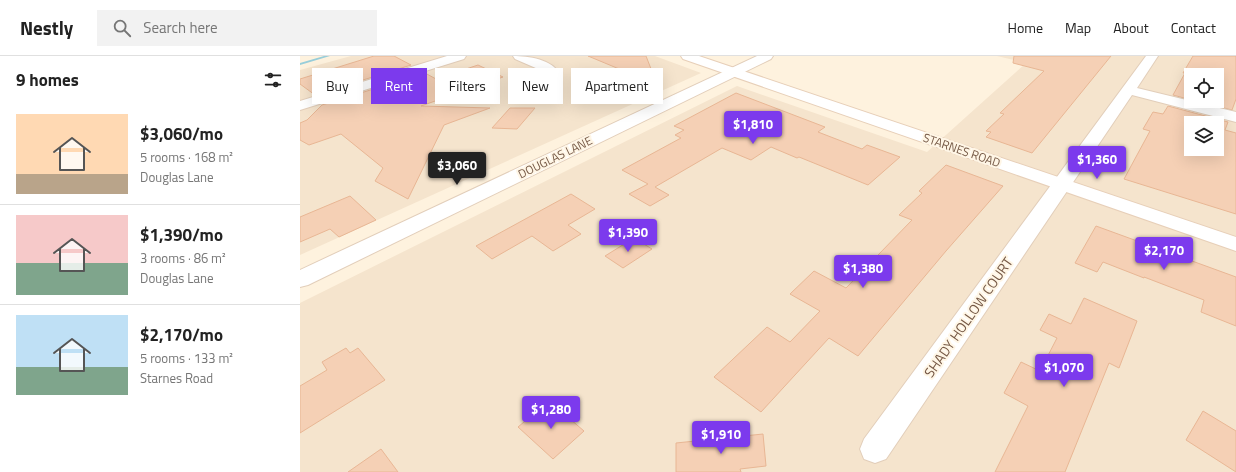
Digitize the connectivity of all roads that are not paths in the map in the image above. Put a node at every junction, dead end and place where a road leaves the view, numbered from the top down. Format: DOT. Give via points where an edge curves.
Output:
graph roads {
  1 [pos="460,56"];
  2 [pos="519,56"];
  3 [pos="687,56"];
  4 [pos="767,56"];
  5 [pos="1152,56"];
  6 [pos="546,68"];
  7 [pos="734,72"];
  8 [pos="1128,90"];
  9 [pos="300,106"];
  10 [pos="1236,117"];
  11 [pos="1060,184"];
  12 [pos="1236,244"];
  13 [pos="300,278"];
  14 [pos="875,449"];
  1 -- 9 [label="street"];
  2 -- 6 [label="street"];
  3 -- 7 [label="street, STARNES ROAD"];
  4 -- 7 [label="street, DOUGLAS LANE"];
  5 -- 8 [label="street, SHADY HOLLOW COURT"];
  7 -- 11 [label="street, STARNES ROAD"];
  7 -- 13 [label="street, DOUGLAS LANE"];
  8 -- 10 [label="street"];
  8 -- 11 [label="street, SHADY HOLLOW COURT"];
  11 -- 12 [label="street, STARNES ROAD"];
  11 -- 14 [label="street, SHADY HOLLOW COURT"];
}
